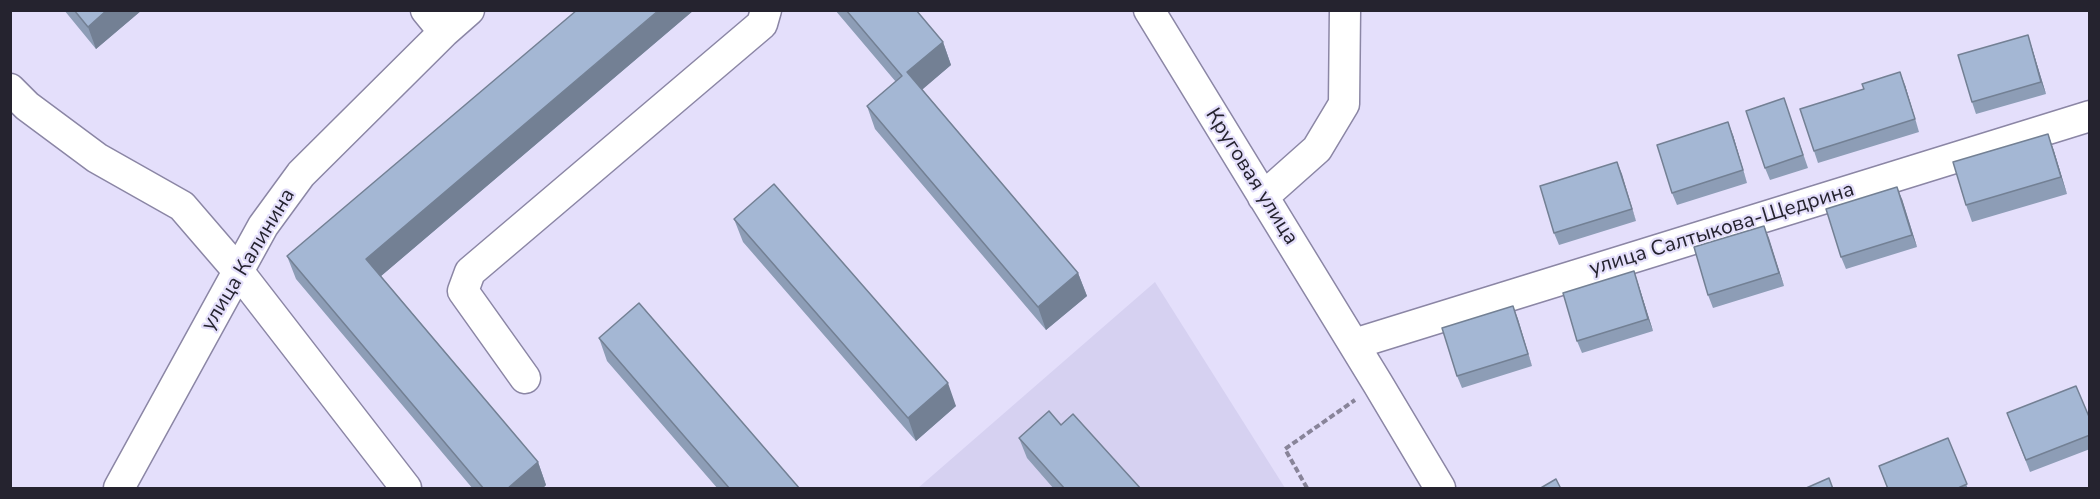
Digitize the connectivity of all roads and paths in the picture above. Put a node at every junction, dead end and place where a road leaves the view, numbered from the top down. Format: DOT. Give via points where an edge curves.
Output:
graph roads {
  1 [pos="469,10"];
  2 [pos="766,10"];
  3 [pos="1149,10"];
  4 [pos="1345,10"];
  5 [pos="435,21"];
  6 [pos="10,89"];
  7 [pos="2090,116"];
  8 [pos="1263,197"];
  9 [pos="238,271"];
  10 [pos="1354,344"];
  11 [pos="525,378"];
  12 [pos="1378,384"];
  13 [pos="119,489"];
  14 [pos="406,489"];
  15 [pos="1307,489"];
  16 [pos="1440,489"];
  1 -- 5 [label="street, улица Калинина"];
  2 -- 11 [label="street" via="762,24 470,272 463,291"];
  3 -- 8 [label="street, Круговая улица"];
  4 -- 8 [label="street" via="1344,104 1317,149"];
  5 -- 9 [label="street, улица Калинина" via="301,174 263,226"];
  6 -- 9 [label="street" via="97,158 182,206"];
  7 -- 10 [label="street, улица Салтыкова-Щедрина"];
  8 -- 10 [label="street, Круговая улица"];
  9 -- 13 [label="street, улица Калинина"];
  9 -- 14 [label="street"];
  10 -- 12 [label="street, Круговая улица"];
  12 -- 15 [label="path" via="1285,449"];
  12 -- 16 [label="street, Круговая улица"];
}
